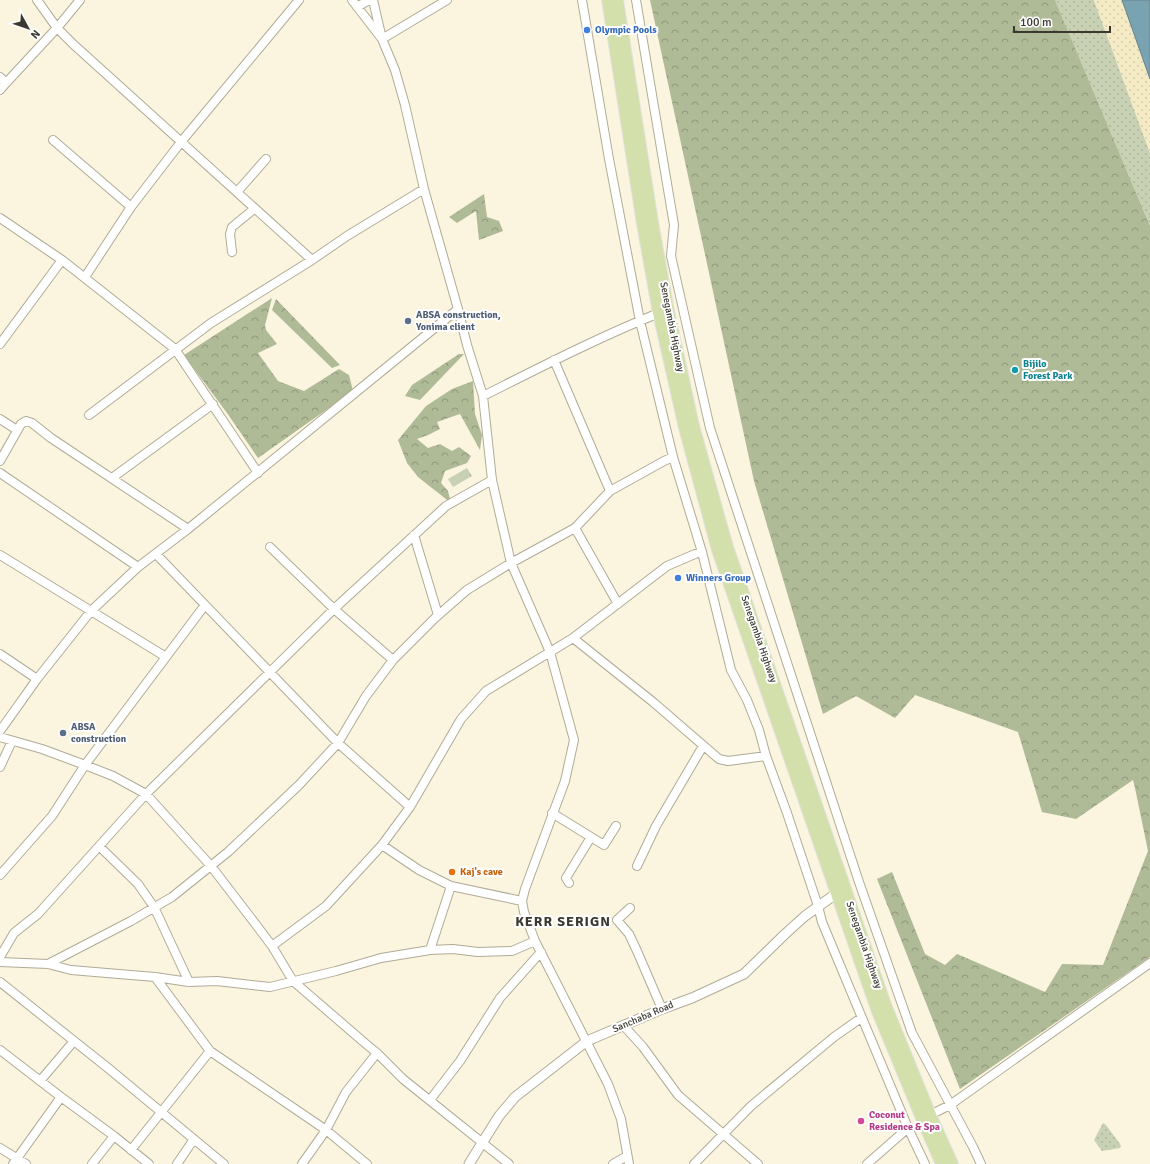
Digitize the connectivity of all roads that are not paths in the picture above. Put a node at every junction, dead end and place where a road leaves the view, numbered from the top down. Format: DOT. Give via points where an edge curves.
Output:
graph roads {
  1 [pos="37,0"];
  2 [pos="80,0"];
  3 [pos="299,0"];
  4 [pos="369,0"];
  5 [pos="373,0"];
  6 [pos="447,0"];
  7 [pos="582,0"];
  8 [pos="608,0"];
  9 [pos="617,0"];
  10 [pos="636,0"];
  11 [pos="355,3"];
  12 [pos="57,28"];
  13 [pos="382,39"];
  14 [pos="0,76"];
  15 [pos="6,83"];
  16 [pos="0,90"];
  17 [pos="53,140"];
  18 [pos="181,142"];
  19 [pos="266,159"];
  20 [pos="424,189"];
  21 [pos="237,192"];
  22 [pos="131,207"];
  23 [pos="254,209"];
  24 [pos="0,218"];
  25 [pos="232,252"];
  26 [pos="62,260"];
  27 [pos="312,260"];
  28 [pos="85,277"];
  29 [pos="458,309"];
  30 [pos="659,313"];
  31 [pos="640,321"];
  32 [pos="0,344"];
  33 [pos="175,349"];
  34 [pos="554,360"];
  35 [pos="483,396"];
  36 [pos="213,404"];
  37 [pos="89,415"];
  38 [pos="0,419"];
  39 [pos="17,430"];
  40 [pos="673,457"];
  41 [pos="0,461"];
  42 [pos="0,473"];
  43 [pos="258,473"];
  44 [pos="112,478"];
  45 [pos="492,480"];
  46 [pos="610,491"];
  47 [pos="574,528"];
  48 [pos="188,530"];
  49 [pos="414,535"];
  50 [pos="270,547"];
  51 [pos="702,552"];
  52 [pos="156,554"];
  53 [pos="0,555"];
  54 [pos="511,563"];
  55 [pos="138,568"];
  56 [pos="618,604"];
  57 [pos="205,605"];
  58 [pos="334,609"];
  59 [pos="91,611"];
  60 [pos="438,615"];
  61 [pos="573,638"];
  62 [pos="550,652"];
  63 [pos="0,654"];
  64 [pos="166,657"];
  65 [pos="393,660"];
  66 [pos="270,673"];
  67 [pos="37,679"];
  68 [pos="0,731"];
  69 [pos="0,738"];
  70 [pos="12,741"];
  71 [pos="338,743"];
  72 [pos="703,746"];
  73 [pos="766,756"];
  74 [pos="85,764"];
  75 [pos="0,767"];
  76 [pos="146,794"];
  77 [pos="410,807"];
  78 [pos="552,813"];
  79 [pos="616,826"];
  80 [pos="591,837"];
  81 [pos="382,845"];
  82 [pos="100,846"];
  83 [pos="211,866"];
  84 [pos="637,866"];
  85 [pos="0,875"];
  86 [pos="569,883"];
  87 [pos="451,886"];
  88 [pos="837,893"];
  89 [pos="522,901"];
  90 [pos="818,906"];
  91 [pos="154,908"];
  92 [pos="630,908"];
  93 [pos="535,941"];
  94 [pos="272,946"];
  95 [pos="430,950"];
  96 [pos="541,952"];
  97 [pos="0,957"];
  98 [pos="0,962"];
  99 [pos="1150,963"];
  100 [pos="48,964"];
  101 [pos="155,977"];
  102 [pos="293,981"];
  103 [pos="0,982"];
  104 [pos="189,982"];
  105 [pos="662,1009"];
  106 [pos="861,1018"];
  107 [pos="623,1025"];
  108 [pos="74,1041"];
  109 [pos="587,1041"];
  110 [pos="0,1050"];
  111 [pos="210,1051"];
  112 [pos="378,1053"];
  113 [pos="40,1081"];
  114 [pos="61,1097"];
  115 [pos="430,1100"];
  116 [pos="950,1105"];
  117 [pos="161,1113"];
  118 [pos="930,1115"];
  119 [pos="908,1128"];
  120 [pos="326,1130"];
  121 [pos="723,1135"];
  122 [pos="114,1136"];
  123 [pos="194,1139"];
  124 [pos="482,1143"];
  125 [pos="0,1148"];
  126 [pos="131,1150"];
  127 [pos="628,1160"];
  128 [pos="15,1161"];
  129 [pos="26,1164"];
  130 [pos="92,1164"];
  131 [pos="149,1164"];
  132 [pos="178,1164"];
  133 [pos="224,1164"];
  134 [pos="302,1164"];
  135 [pos="367,1164"];
  136 [pos="469,1164"];
  137 [pos="508,1164"];
  138 [pos="613,1164"];
  139 [pos="694,1164"];
  140 [pos="758,1164"];
  141 [pos="868,1164"];
  142 [pos="925,1164"];
  143 [pos="942,1164"];
  144 [pos="952,1164"];
  145 [pos="981,1164"];
  1 -- 12 [label="street"];
  2 -- 12 [label="street"];
  3 -- 18 [label="street"];
  4 -- 11 [label="street"];
  5 -- 13 [label="street"];
  6 -- 13 [label="street"];
  7 -- 31 [label="street"];
  8 -- 30 [label="main road, Senegambia Highway"];
  9 -- 118 [label="main road, Senegambia Highway" via="668,311 704,466 727,547 808,786 885,1006"];
  10 -- 116 [label="street" via="674,225 671,256 710,428 912,1033"];
  11 -- 13 [label="street"];
  12 -- 15 [label="street"];
  12 -- 18 [label="street"];
  13 -- 20 [label="street" via="395,70"];
  14 -- 15 [label="street"];
  15 -- 16 [label="street"];
  17 -- 22 [label="street"];
  18 -- 21 [label="street"];
  18 -- 22 [label="street"];
  19 -- 21 [label="street"];
  20 -- 27 [label="street"];
  20 -- 29 [label="street"];
  21 -- 23 [label="street"];
  22 -- 28 [label="street"];
  23 -- 25 [label="street" via="232,227"];
  23 -- 27 [label="street"];
  24 -- 26 [label="street"];
  26 -- 28 [label="street"];
  26 -- 32 [label="street"];
  27 -- 33 [label="street" via="211,322"];
  28 -- 33 [label="street"];
  29 -- 35 [label="street"];
  29 -- 43 [label="street"];
  30 -- 31 [label="street"];
  30 -- 88 [label="main road, Senegambia Highway" via="685,428 718,550"];
  31 -- 34 [label="street"];
  31 -- 40 [label="street"];
  33 -- 36 [label="street"];
  33 -- 37 [label="street"];
  34 -- 35 [label="street"];
  34 -- 46 [label="street"];
  35 -- 45 [label="street"];
  36 -- 43 [label="street"];
  36 -- 44 [label="street"];
  38 -- 39 [label="street"];
  39 -- 41 [label="street"];
  39 -- 44 [label="street" via="26,421 32,423"];
  40 -- 46 [label="street"];
  40 -- 51 [label="street"];
  42 -- 55 [label="street"];
  43 -- 48 [label="street"];
  44 -- 48 [label="street"];
  45 -- 49 [label="street" via="446,506"];
  45 -- 54 [label="street"];
  46 -- 47 [label="street"];
  47 -- 54 [label="street"];
  47 -- 56 [label="street"];
  48 -- 52 [label="street"];
  49 -- 58 [label="street"];
  49 -- 60 [label="street"];
  50 -- 58 [label="street"];
  51 -- 56 [label="street" via="667,566"];
  51 -- 73 [label="street" via="731,670 747,700"];
  52 -- 55 [label="street"];
  52 -- 57 [label="street"];
  53 -- 59 [label="street"];
  54 -- 60 [label="street" via="467,590"];
  54 -- 62 [label="street"];
  55 -- 59 [label="street"];
  56 -- 61 [label="street"];
  57 -- 64 [label="street"];
  57 -- 66 [label="street"];
  58 -- 65 [label="street"];
  58 -- 66 [label="street"];
  59 -- 64 [label="street"];
  59 -- 67 [label="street"];
  60 -- 65 [label="street"];
  61 -- 62 [label="street"];
  61 -- 72 [label="street" via="654,702"];
  62 -- 77 [label="street" via="486,691 462,719"];
  62 -- 78 [label="street" via="574,740 564,781"];
  63 -- 67 [label="street"];
  64 -- 74 [label="street"];
  65 -- 71 [label="street" via="366,696"];
  66 -- 71 [label="street"];
  66 -- 76 [label="street"];
  67 -- 68 [label="street"];
  69 -- 70 [label="street"];
  70 -- 74 [label="street"];
  70 -- 75 [label="street"];
  71 -- 77 [label="street"];
  71 -- 83 [label="street" via="299,785"];
  72 -- 73 [label="street" via="718,759 728,761"];
  72 -- 84 [label="street" via="656,826"];
  73 -- 90 [label="street"];
  74 -- 76 [label="street"];
  74 -- 85 [label="street" via="52,816"];
  76 -- 82 [label="street"];
  76 -- 83 [label="street"];
  77 -- 81 [label="street"];
  78 -- 80 [label="street"];
  78 -- 89 [label="street"];
  79 -- 80 [label="street" via="604,845"];
  80 -- 86 [label="street" via="566,878"];
  81 -- 87 [label="street" via="419,870"];
  81 -- 94 [label="street" via="326,906"];
  82 -- 91 [label="street" via="138,884"];
  82 -- 97 [label="street" via="38,914 14,933"];
  83 -- 91 [label="street"];
  83 -- 94 [label="street"];
  87 -- 89 [label="street"];
  87 -- 95 [label="street"];
  88 -- 90 [label="street, Sanchaba Road"];
  88 -- 143 [label="main road, Senegambia Highway" via="877,1009"];
  89 -- 93 [label="street"];
  90 -- 105 [label="street, Sanchaba Road" via="784,934 744,974"];
  90 -- 106 [label="street" via="822,922"];
  91 -- 100 [label="street"];
  91 -- 104 [label="street"];
  92 -- 105 [label="street" via="617,920 634,945"];
  93 -- 95 [label="street" via="512,951"];
  93 -- 96 [label="street"];
  94 -- 102 [label="street"];
  95 -- 102 [label="street" via="381,958"];
  96 -- 109 [label="street"];
  96 -- 115 [label="street" via="500,998 460,1061"];
  98 -- 100 [label="street"];
  99 -- 116 [label="street"];
  100 -- 101 [label="street" via="71,970"];
  101 -- 104 [label="street"];
  101 -- 111 [label="street"];
  102 -- 104 [label="street" via="270,987 216,981"];
  102 -- 112 [label="street"];
  103 -- 108 [label="street"];
  105 -- 107 [label="street, Sanchaba Road"];
  106 -- 119 [label="street"];
  106 -- 121 [label="street" via="834,1037 751,1106"];
  107 -- 109 [label="street, Sanchaba Road"];
  107 -- 121 [label="street" via="678,1095"];
  108 -- 113 [label="street"];
  108 -- 117 [label="street"];
  109 -- 124 [label="street, Sanchaba Road" via="515,1097"];
  109 -- 127 [label="street" via="611,1091 621,1119"];
  110 -- 113 [label="street"];
  111 -- 117 [label="street"];
  111 -- 120 [label="street"];
  112 -- 115 [label="street" via="395,1072"];
  112 -- 120 [label="street" via="346,1092"];
  113 -- 114 [label="street"];
  114 -- 122 [label="street"];
  114 -- 128 [label="street"];
  115 -- 124 [label="street"];
  116 -- 118 [label="street"];
  116 -- 145 [label="street"];
  117 -- 123 [label="street"];
  117 -- 126 [label="street"];
  118 -- 144 [label="main road, Senegambia Highway"];
  119 -- 141 [label="street"];
  119 -- 142 [label="street"];
  120 -- 134 [label="street"];
  120 -- 135 [label="street"];
  121 -- 139 [label="street"];
  121 -- 140 [label="street"];
  122 -- 126 [label="street"];
  122 -- 130 [label="street"];
  123 -- 132 [label="street"];
  123 -- 133 [label="street"];
  124 -- 136 [label="street, Sanchaba Road"];
  124 -- 137 [label="street"];
  125 -- 128 [label="street"];
  126 -- 131 [label="street"];
  127 -- 138 [label="street"];
  128 -- 129 [label="street"];
}
